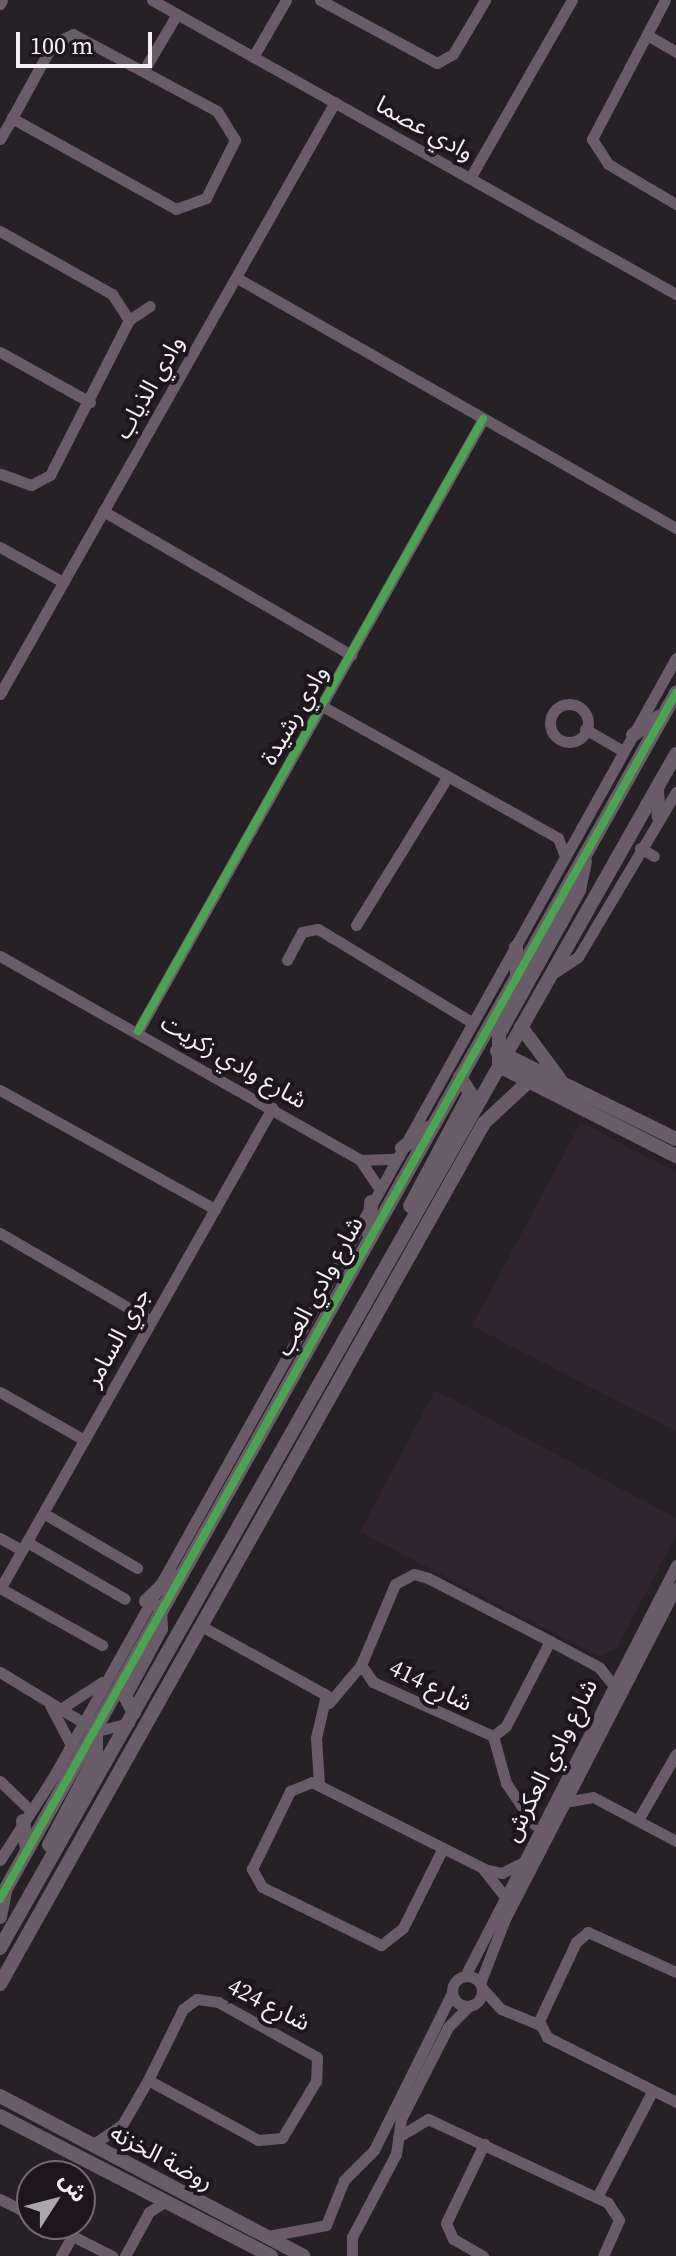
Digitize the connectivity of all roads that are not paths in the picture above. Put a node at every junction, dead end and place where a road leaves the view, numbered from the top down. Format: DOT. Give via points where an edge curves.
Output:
graph roads {
  1 [pos="152,0"];
  2 [pos="286,0"];
  3 [pos="320,0"];
  4 [pos="485,0"];
  5 [pos="665,0"];
  6 [pos="570,1"];
  7 [pos="177,14"];
  8 [pos="647,35"];
  9 [pos="676,52"];
  10 [pos="253,57"];
  11 [pos="144,70"];
  12 [pos="335,102"];
  13 [pos="12,118"];
  14 [pos="0,139"];
  15 [pos="470,178"];
  16 [pos="676,204"];
  17 [pos="0,231"];
  18 [pos="237,278"];
  19 [pos="676,294"];
  20 [pos="150,306"];
  21 [pos="129,320"];
  22 [pos="0,352"];
  23 [pos="90,402"];
  24 [pos="483,419"];
  25 [pos="0,474"];
  26 [pos="103,511"];
  27 [pos="676,528"];
  28 [pos="676,535"];
  29 [pos="0,547"];
  30 [pos="63,582"];
  31 [pos="351,655"];
  32 [pos="676,658"];
  33 [pos="676,693"];
  34 [pos="0,694"];
  35 [pos="322,706"];
  36 [pos="665,711"];
  37 [pos="585,729"];
  38 [pos="633,735"];
  39 [pos="623,751"];
  40 [pos="676,754"];
  41 [pos="448,776"];
  42 [pos="657,788"];
  43 [pos="676,792"];
  44 [pos="659,817"];
  45 [pos="578,833"];
  46 [pos="558,838"];
  47 [pos="640,848"];
  48 [pos="565,856"];
  49 [pos="585,856"];
  50 [pos="654,856"];
  51 [pos="356,925"];
  52 [pos="516,947"];
  53 [pos="0,956"];
  54 [pos="287,960"];
  55 [pos="517,973"];
  56 [pos="551,975"];
  57 [pos="473,1023"];
  58 [pos="521,1027"];
  59 [pos="138,1031"];
  60 [pos="473,1053"];
  61 [pos="499,1057"];
  62 [pos="460,1077"];
  63 [pos="528,1082"];
  64 [pos="565,1084"];
  65 [pos="0,1090"];
  66 [pos="479,1101"];
  67 [pos="272,1108"];
  68 [pos="433,1125"];
  69 [pos="479,1132"];
  70 [pos="676,1139"];
  71 [pos="399,1154"];
  72 [pos="676,1156"];
  73 [pos="360,1160"];
  74 [pos="379,1188"];
  75 [pos="371,1202"];
  76 [pos="215,1209"];
  77 [pos="0,1233"];
  78 [pos="404,1237"];
  79 [pos="421,1238"];
  80 [pos="368,1240"];
  81 [pos="393,1258"];
  82 [pos="151,1321"];
  83 [pos="0,1392"];
  84 [pos="84,1440"];
  85 [pos="43,1513"];
  86 [pos="264,1519"];
  87 [pos="0,1538"];
  88 [pos="225,1541"];
  89 [pos="24,1546"];
  90 [pos="676,1565"];
  91 [pos="137,1568"];
  92 [pos="676,1587"];
  93 [pos="0,1589"];
  94 [pos="125,1599"];
  95 [pos="153,1604"];
  96 [pos="203,1627"];
  97 [pos="550,1641"];
  98 [pos="102,1645"];
  99 [pos="625,1664"];
  100 [pos="361,1665"];
  101 [pos="599,1667"];
  102 [pos="0,1672"];
  103 [pos="107,1677"];
  104 [pos="614,1686"];
  105 [pos="34,1692"];
  106 [pos="329,1703"];
  107 [pos="50,1704"];
  108 [pos="65,1706"];
  109 [pos="132,1718"];
  110 [pos="92,1724"];
  111 [pos="493,1736"];
  112 [pos="71,1745"];
  113 [pos="676,1754"];
  114 [pos="580,1771"];
  115 [pos="0,1781"];
  116 [pos="319,1784"];
  117 [pos="18,1792"];
  118 [pos="39,1793"];
  119 [pos="593,1797"];
  120 [pos="564,1802"];
  121 [pos="26,1815"];
  122 [pos="638,1820"];
  123 [pos="534,1824"];
  124 [pos="676,1841"];
  125 [pos="443,1848"];
  126 [pos="27,1851"];
  127 [pos="0,1860"];
  128 [pos="522,1863"];
  129 [pos="481,1867"];
  130 [pos="42,1872"];
  131 [pos="2,1895"];
  132 [pos="504,1896"];
  133 [pos="0,1917"];
  134 [pos="0,1948"];
  135 [pos="676,1972"];
  136 [pos="465,1976"];
  137 [pos="0,1984"];
  138 [pos="481,1986"];
  139 [pos="452,1993"];
  140 [pos="472,2006"];
  141 [pos="501,2009"];
  142 [pos="540,2025"];
  143 [pos="148,2080"];
  144 [pos="652,2092"];
  145 [pos="0,2096"];
  146 [pos="676,2102"];
  147 [pos="0,2116"];
  148 [pos="112,2135"];
  149 [pos="56,2136"];
  150 [pos="398,2137"];
  151 [pos="484,2144"];
  152 [pos="92,2145"];
  153 [pos="113,2155"];
  154 [pos="147,2191"];
  155 [pos="597,2197"];
  156 [pos="166,2201"];
  157 [pos="149,2212"];
  158 [pos="263,2235"];
  159 [pos="80,2240"];
  160 [pos="112,2256"];
  161 [pos="125,2256"];
  162 [pos="271,2256"];
  163 [pos="303,2256"];
  164 [pos="352,2256"];
  165 [pos="483,2256"];
  166 [pos="603,2256"];
  1 -- 7 [label="street, وادي عصما"];
  2 -- 10 [label="street"];
  3 -- 4 [label="street" via="437,63 453,54"];
  5 -- 8 [label="street"];
  6 -- 15 [label="street"];
  7 -- 10 [label="street, وادي عصما"];
  7 -- 11 [label="street"];
  8 -- 9 [label="street"];
  8 -- 16 [label="street" via="592,139 603,160"];
  10 -- 12 [label="street, وادي عصما"];
  11 -- 13 [label="street" via="80,35 66,35 54,43"];
  11 -- 13 [label="street" via="217,111 234,131 230,157 193,208 168,205"];
  12 -- 15 [label="street, وادي عصما"];
  12 -- 18 [label="street, وادي الذياب"];
  13 -- 14 [label="street"];
  15 -- 19 [label="street, وادي عصما"];
  17 -- 21 [label="street" via="112,294"];
  18 -- 24 [label="street"];
  18 -- 26 [label="street, وادي الذياب"];
  20 -- 21 [label="street"];
  21 -- 23 [label="street"];
  22 -- 23 [label="street"];
  23 -- 25 [label="street" via="44,480 23,485"];
  24 -- 27 [label="street"];
  24 -- 28 [label="street"];
  24 -- 31 [label="street, وادي رشيدة"];
  26 -- 30 [label="street, وادي الذياب"];
  26 -- 31 [label="street"];
  29 -- 30 [label="street"];
  30 -- 34 [label="street, وادي الذياب"];
  31 -- 35 [label="street, وادي رشيدة"];
  32 -- 38 [label="street"];
  33 -- 36 [label="street, شارع وادي العب"];
  35 -- 41 [label="street"];
  35 -- 59 [label="street, وادي رشيدة"];
  36 -- 38 [label="street"];
  36 -- 49 [label="street, شارع وادي العب"];
  37 -- 39 [label="street"];
  38 -- 39 [label="street"];
  39 -- 45 [label="street"];
  40 -- 42 [label="street, شارع وادي العب"];
  41 -- 46 [label="street"];
  41 -- 51 [label="street"];
  42 -- 44 [label="street"];
  42 -- 56 [label="street, شارع وادي العب"];
  43 -- 44 [label="street"];
  44 -- 47 [label="street"];
  45 -- 46 [label="street"];
  45 -- 48 [label="street"];
  46 -- 48 [label="street"];
  47 -- 50 [label="street"];
  47 -- 56 [label="street" via="578,957"];
  48 -- 52 [label="street"];
  49 -- 55 [label="street, شارع وادي العب"];
  49 -- 61 [label="street" via="579,890"];
  52 -- 55 [label="street"];
  52 -- 57 [label="street"];
  53 -- 59 [label="street, شارع وادي زكريت"];
  54 -- 57 [label="street" via="302,932 314,927"];
  55 -- 60 [label="street, شارع وادي العب"];
  56 -- 58 [label="street, شارع وادي العب"];
  57 -- 71 [label="street"];
  58 -- 61 [label="street, شارع وادي العب"];
  58 -- 64 [label="street"];
  59 -- 67 [label="street, شارع وادي زكريت"];
  60 -- 61 [label="street"];
  60 -- 62 [label="street, شارع وادي العب"];
  61 -- 63 [label="street"];
  61 -- 64 [label="street"];
  61 -- 66 [label="street, شارع وادي العب"];
  62 -- 68 [label="street, شارع وادي العب"];
  62 -- 78 [label="street" via="470,1093 407,1211"];
  63 -- 69 [label="street"];
  63 -- 72 [label="street"];
  64 -- 70 [label="street"];
  65 -- 76 [label="street"];
  66 -- 69 [label="street"];
  66 -- 78 [label="street, شارع وادي العب"];
  67 -- 73 [label="street, شارع وادي زكريت"];
  67 -- 76 [label="street, جري السامر"];
  68 -- 71 [label="street"];
  68 -- 80 [label="street, شارع وادي العب"];
  69 -- 79 [label="street"];
  71 -- 73 [label="street"];
  71 -- 74 [label="street"];
  73 -- 74 [label="street, شارع وادي زكريت"];
  74 -- 75 [label="street"];
  75 -- 80 [label="street"];
  75 -- 95 [label="street"];
  76 -- 82 [label="street, جري السامر"];
  77 -- 82 [label="street"];
  78 -- 81 [label="street, شارع وادي العب"];
  79 -- 81 [label="street"];
  79 -- 86 [label="street"];
  80 -- 95 [label="street, شارع وادي العب" via="187,1562"];
  81 -- 88 [label="street, شارع وادي العب"];
  82 -- 84 [label="street, جري السامر"];
  83 -- 84 [label="street"];
  84 -- 85 [label="street, جري السامر"];
  85 -- 89 [label="street, جري السامر"];
  85 -- 91 [label="street"];
  86 -- 88 [label="street"];
  86 -- 96 [label="street"];
  87 -- 89 [label="street"];
  88 -- 109 [label="street, شارع وادي العب"];
  89 -- 93 [label="street, جري السامر"];
  89 -- 94 [label="street"];
  90 -- 99 [label="street, شارع وادي العكرش"];
  92 -- 114 [label="street, شارع وادي العكرش"];
  93 -- 98 [label="street"];
  95 -- 103 [label="street"];
  95 -- 109 [label="street" via="161,1629 125,1696"];
  95 -- 110 [label="street, شارع وادي العب"];
  96 -- 106 [label="street" via="307,1682"];
  96 -- 137 [label="street"];
  97 -- 100 [label="street, شارع 414" via="414,1574 395,1584"];
  97 -- 101 [label="street, شارع 414"];
  97 -- 111 [label="street, شارع 414" via="506,1726"];
  99 -- 101 [label="street"];
  99 -- 104 [label="street, شارع وادي العكرش"];
  100 -- 106 [label="street"];
  100 -- 111 [label="street, شارع 414" via="373,1682"];
  101 -- 104 [label="street, شارع 414"];
  102 -- 105 [label="street"];
  103 -- 108 [label="street"];
  103 -- 110 [label="street"];
  104 -- 128 [label="street, شارع وادي العكرش"];
  105 -- 107 [label="street"];
  105 -- 108 [label="street"];
  106 -- 116 [label="street" via="316,1738"];
  107 -- 110 [label="street"];
  107 -- 112 [label="street"];
  108 -- 110 [label="street"];
  109 -- 110 [label="street"];
  109 -- 130 [label="street, شارع وادي العب"];
  110 -- 112 [label="street"];
  110 -- 126 [label="street, شارع وادي العب"];
  110 -- 130 [label="street"];
  111 -- 123 [label="street" via="506,1783"];
  112 -- 118 [label="street"];
  113 -- 122 [label="street"];
  114 -- 119 [label="street"];
  114 -- 120 [label="street, شارع وادي العكرش"];
  115 -- 117 [label="street"];
  116 -- 125 [label="street"];
  116 -- 125 [label="street" via="290,1791 255,1855 254,1876 268,1891 381,1945 403,1928"];
  117 -- 118 [label="street"];
  117 -- 121 [label="street"];
  118 -- 121 [label="street"];
  119 -- 120 [label="street"];
  119 -- 122 [label="street"];
  120 -- 138 [label="street, شارع وادي العكرش"];
  121 -- 126 [label="street"];
  121 -- 127 [label="street"];
  122 -- 124 [label="street"];
  125 -- 129 [label="street"];
  126 -- 131 [label="street, شارع وادي العب"];
  128 -- 129 [label="street" via="502,1873"];
  128 -- 132 [label="street, شارع وادي العكرش"];
  129 -- 132 [label="street"];
  130 -- 134 [label="street, شارع وادي العب"];
  131 -- 133 [label="street, شارع وادي العب"];
  132 -- 136 [label="street, شارع وادي العكرش"];
  135 -- 142 [label="street" via="588,1932 576,1942"];
  136 -- 138 [label="street"];
  136 -- 139 [label="street, شارع وادي العكرش"];
  138 -- 140 [label="street, شارع وادي العكرش"];
  138 -- 141 [label="street"];
  139 -- 140 [label="street"];
  139 -- 158 [label="street" via="374,2150 344,2180 326,2225 306,2234"];
  140 -- 141 [label="street"];
  140 -- 150 [label="street, شارع وادي العكرش" via="448,2027"];
  141 -- 142 [label="street"];
  142 -- 144 [label="street" via="547,2037"];
  143 -- 143 [label="street, شارع 424" via="183,2009 203,1998 308,2048 320,2069 287,2134 271,2142"];
  143 -- 148 [label="street, شارع 424"];
  144 -- 146 [label="street"];
  144 -- 155 [label="street"];
  145 -- 149 [label="street, روضة الخزنه"];
  147 -- 149 [label="street, روضة الخزنه"];
  148 -- 152 [label="street"];
  148 -- 153 [label="street"];
  149 -- 152 [label="street, روضة الخزنه"];
  149 -- 154 [label="street, روضة الخزنه"];
  150 -- 151 [label="street" via="428,2119"];
  150 -- 164 [label="street, شارع وادي العكرش" via="354,2232"];
  151 -- 155 [label="street"];
  151 -- 165 [label="street" via="446,2223 453,2239"];
  152 -- 153 [label="street, روضة الخزنه"];
  153 -- 158 [label="street, روضة الخزنه"];
  154 -- 156 [label="street, روضة الخزنه"];
  154 -- 157 [label="street"];
  155 -- 166 [label="street" via="619,2220"];
  156 -- 157 [label="street"];
  156 -- 162 [label="street, روضة الخزنه"];
  157 -- 161 [label="street"];
  158 -- 163 [label="street, روضة الخزنه"];
  159 -- 160 [label="street"];
}
